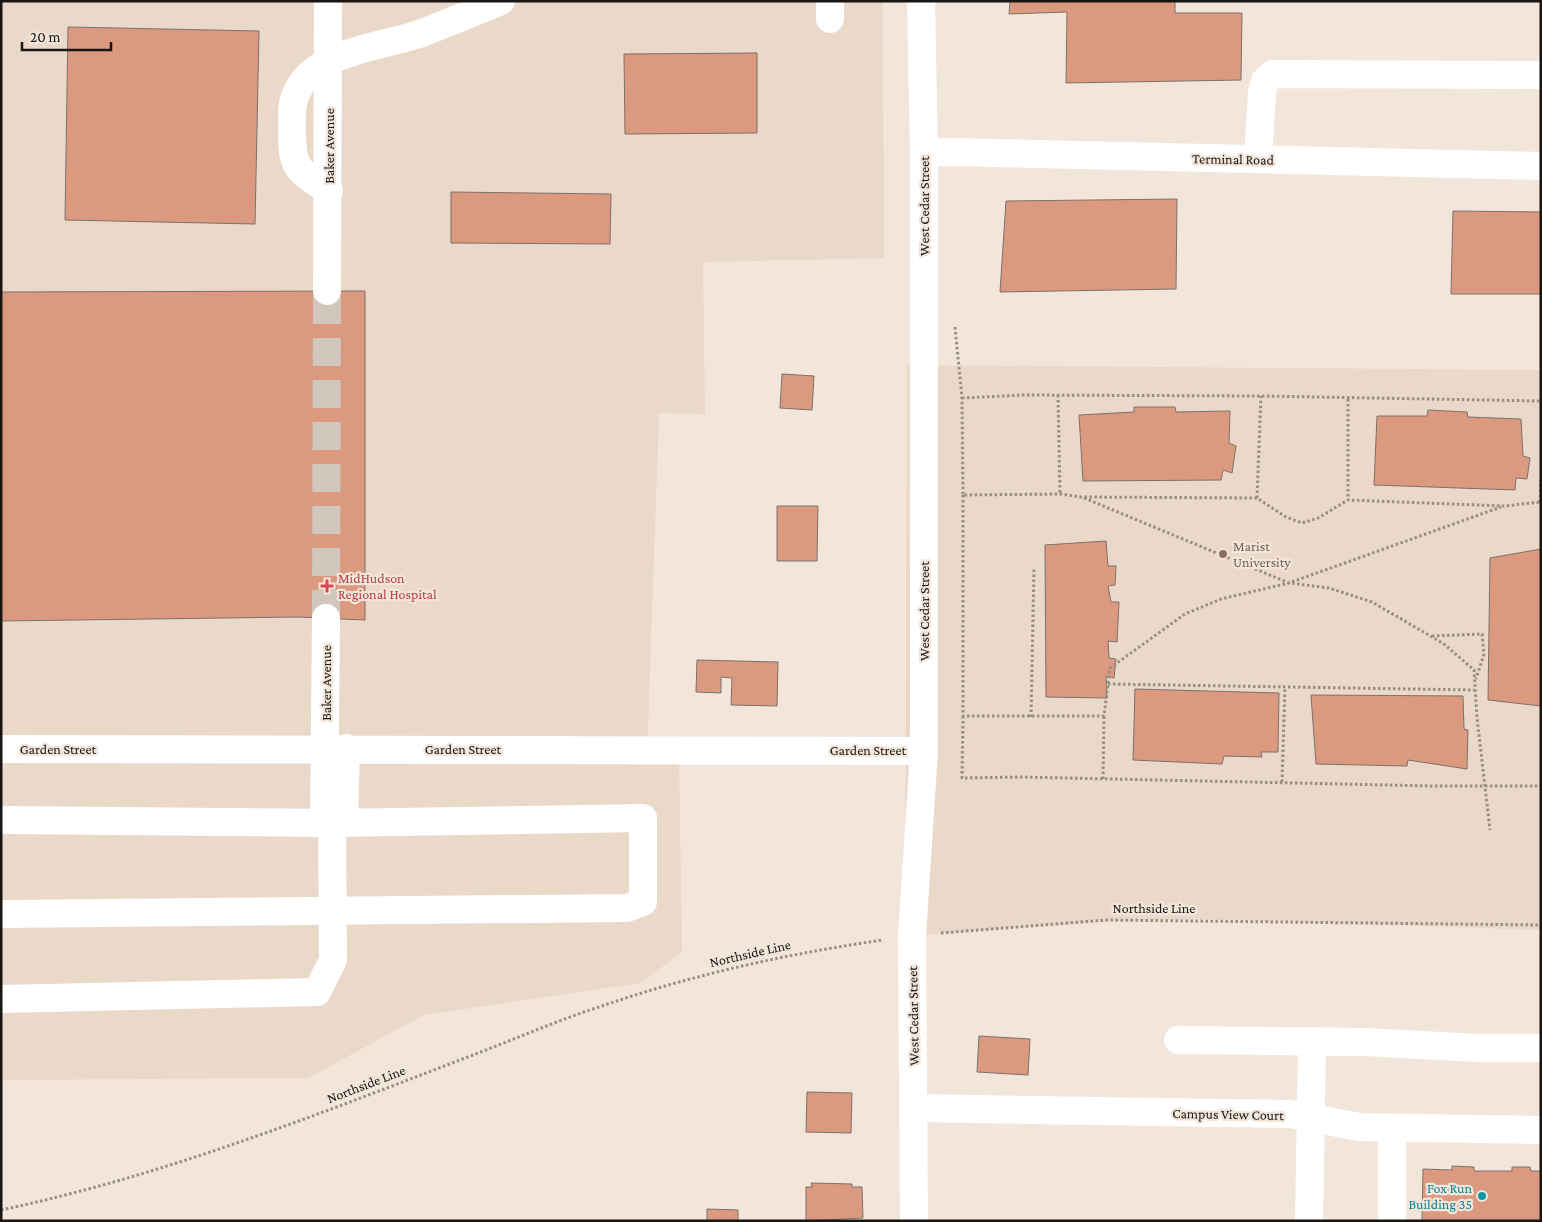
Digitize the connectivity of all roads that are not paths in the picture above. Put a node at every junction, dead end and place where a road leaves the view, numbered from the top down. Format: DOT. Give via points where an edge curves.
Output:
graph roads {
  1 [pos="328,1"];
  2 [pos="501,1"];
  3 [pos="922,1"];
  4 [pos="329,59"];
  5 [pos="1541,75"];
  6 [pos="924,154"];
  7 [pos="1258,159"];
  8 [pos="1541,166"];
  9 [pos="329,191"];
  10 [pos="327,291"];
  11 [pos="326,618"];
  12 [pos="336,748"];
  13 [pos="1,749"];
  14 [pos="924,751"];
  15 [pos="1,820"];
  16 [pos="333,822"];
  17 [pos="332,912"];
  18 [pos="1,914"];
  19 [pos="1,999"];
  20 [pos="1178,1040"];
  21 [pos="1312,1042"];
  22 [pos="1541,1048"];
  23 [pos="914,1108"];
  24 [pos="1310,1119"];
  25 [pos="1392,1128"];
  26 [pos="1541,1130"];
  27 [pos="914,1221"];
  28 [pos="1309,1221"];
  29 [pos="1392,1221"];
  1 -- 4 [label="street, Baker Avenue"];
  2 -- 4 [label="street" via="419,34"];
  3 -- 6 [label="street, West Cedar Street"];
  4 -- 9 [label="street, Baker Avenue"];
  4 -- 9 [label="street" via="304,81 295,94 292,109 292,156 297,166"];
  5 -- 7 [label="street" via="1273,74 1265,81 1262,92"];
  6 -- 7 [label="street, Terminal Road"];
  6 -- 14 [label="street, West Cedar Street"];
  7 -- 8 [label="street, Terminal Road"];
  9 -- 10 [label="street, Baker Avenue"];
  11 -- 12 [label="street, Baker Avenue"];
  12 -- 13 [label="street, Garden Street"];
  12 -- 14 [label="street, Garden Street"];
  12 -- 16 [label="street, Baker Avenue"];
  14 -- 23 [label="street, West Cedar Street" via="912,936"];
  15 -- 16 [label="street"];
  16 -- 17 [label="street, Baker Avenue"];
  16 -- 17 [label="street" via="643,818 643,902 626,908"];
  17 -- 18 [label="street"];
  17 -- 19 [label="street, Baker Avenue" via="333,960 317,992"];
  20 -- 21 [label="street"];
  21 -- 22 [label="street"];
  21 -- 24 [label="street"];
  23 -- 24 [label="street, Campus View Court" via="1290,1114"];
  23 -- 27 [label="street, West Cedar Street"];
  24 -- 25 [label="street, Campus View Court" via="1359,1127"];
  24 -- 28 [label="street"];
  25 -- 26 [label="street, Campus View Court"];
  25 -- 29 [label="street"];
}
